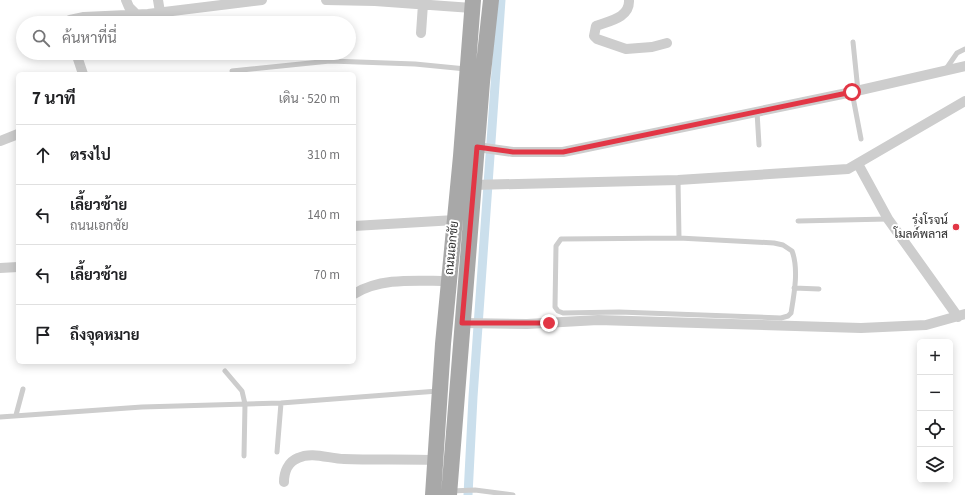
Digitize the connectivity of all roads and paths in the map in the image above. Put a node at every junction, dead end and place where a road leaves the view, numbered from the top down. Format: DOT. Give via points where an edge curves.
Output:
graph roads {
  1 [pos="126,0"];
  2 [pos="158,0"];
  3 [pos="262,0"];
  4 [pos="326,0"];
  5 [pos="491,0"];
  6 [pos="629,0"];
  7 [pos="423,4"];
  8 [pos="473,4"];
  9 [pos="160,12"];
  10 [pos="135,13"];
  11 [pos="112,16"];
  12 [pos="421,33"];
  13 [pos="853,42"];
  14 [pos="667,43"];
  15 [pos="965,49"];
  16 [pos="79,60"];
  17 [pos="965,66"];
  18 [pos="468,69"];
  19 [pos="946,69"];
  20 [pos="232,71"];
  21 [pos="83,72"];
  22 [pos="855,92"];
  23 [pos="965,101"];
  24 [pos="757,112"];
  25 [pos="16,135"];
  26 [pos="861,139"];
  27 [pos="0,141"];
  28 [pos="759,145"];
  29 [pos="489,149"];
  30 [pos="858,164"];
  31 [pos="678,180"];
  32 [pos="479,185"];
  33 [pos="888,219"];
  34 [pos="455,220"];
  35 [pos="798,221"];
  36 [pos="356,226"];
  37 [pos="679,238"];
  38 [pos="16,267"];
  39 [pos="0,268"];
  40 [pos="448,282"];
  41 [pos="794,288"];
  42 [pos="819,289"];
  43 [pos="356,293"];
  44 [pos="962,316"];
  45 [pos="467,324"];
  46 [pos="225,370"];
  47 [pos="23,389"];
  48 [pos="440,391"];
  49 [pos="281,403"];
  50 [pos="245,404"];
  51 [pos="0,416"];
  52 [pos="16,416"];
  53 [pos="277,452"];
  54 [pos="244,456"];
  55 [pos="436,460"];
  56 [pos="284,482"];
  57 [pos="454,492"];
  58 [pos="433,495"];
  59 [pos="513,495"];
  1 -- 10 [label="street"];
  2 -- 9 [label="street"];
  3 -- 9 [label="street"];
  4 -- 7 [label="street"];
  5 -- 29 [label="main road, ถนนเอกชัย" via="482,82"];
  6 -- 14 [label="street" via="629,8 625,14 596,26 594,36 626,49"];
  7 -- 8 [label="street"];
  7 -- 12 [label="street"];
  8 -- 18 [label="main road, ถนนเอกชัย"];
  9 -- 10 [label="street"];
  10 -- 11 [label="street"];
  13 -- 22 [label="lane"];
  15 -- 19 [label="lane" via="957,53"];
  16 -- 21 [label="street"];
  17 -- 19 [label="street"];
  18 -- 20 [label="lane" via="330,61"];
  18 -- 34 [label="main road, ถนนเอกชัย"];
  19 -- 22 [label="street"];
  22 -- 24 [label="street"];
  22 -- 26 [label="lane"];
  23 -- 30 [label="street"];
  24 -- 28 [label="lane"];
  24 -- 29 [label="street" via="563,152"];
  25 -- 27 [label="street"];
  29 -- 32 [label="main road, ถนนเอกชัย"];
  30 -- 31 [label="street" via="839,170"];
  30 -- 33 [label="street"];
  31 -- 32 [label="street"];
  31 -- 37 [label="lane"];
  32 -- 45 [label="main road, ถนนเอกชัย"];
  33 -- 35 [label="lane"];
  33 -- 44 [label="street"];
  34 -- 36 [label="street"];
  34 -- 40 [label="main road, ถนนเอกชัย"];
  37 -- 41 [label="lane" via="774,244 790,248 795,260"];
  37 -- 41 [label="lane" via="560,239 556,246 555,307 562,313 619,312 785,318 791,314"];
  38 -- 39 [label="street"];
  40 -- 43 [label="street" via="391,282 375,284"];
  40 -- 48 [label="main road, ถนนเอกชัย"];
  41 -- 42 [label="lane"];
  44 -- 45 [label="street" via="926,325 861,328 598,320"];
  45 -- 57 [label="main road, ถนนเอกชัย"];
  46 -- 50 [label="lane" via="242,391"];
  47 -- 52 [label="lane"];
  48 -- 49 [label="lane"];
  48 -- 55 [label="main road, ถนนเอกชัย"];
  49 -- 50 [label="lane"];
  49 -- 53 [label="lane"];
  50 -- 52 [label="lane" via="142,407"];
  50 -- 54 [label="lane"];
  51 -- 52 [label="lane"];
  55 -- 56 [label="street" via="339,459 310,455 298,458 290,464 284,473"];
  55 -- 58 [label="main road, ถนนเอกชัย"];
  57 -- 59 [label="lane" via="475,490"];
}
